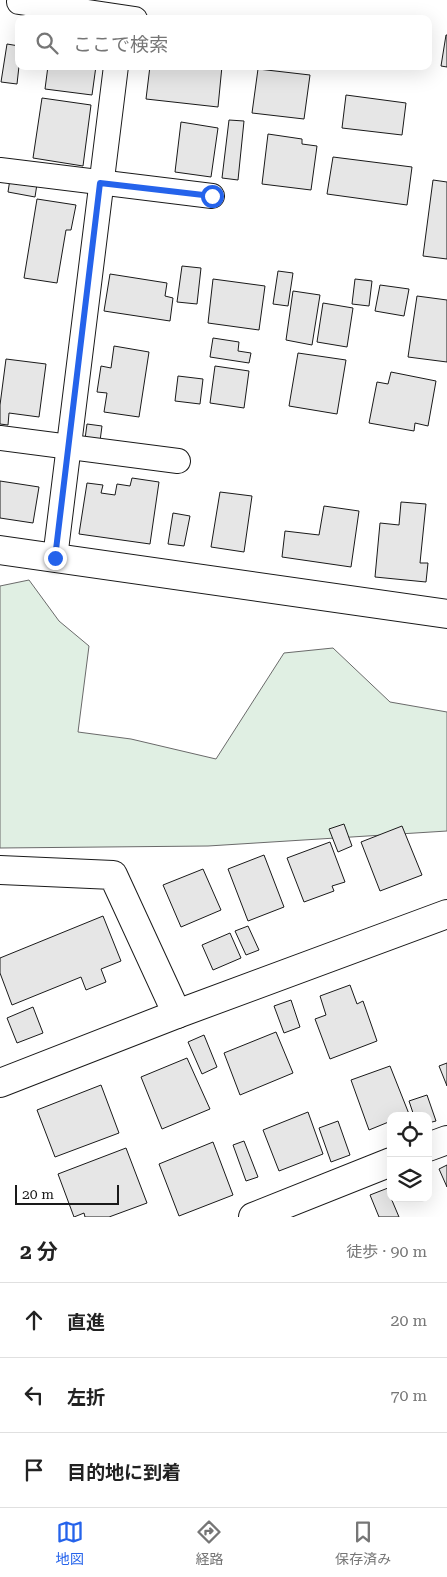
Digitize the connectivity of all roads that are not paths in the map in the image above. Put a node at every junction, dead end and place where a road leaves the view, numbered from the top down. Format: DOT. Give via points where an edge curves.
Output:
graph roads {
  1 [pos="19,2"];
  2 [pos="127,14"];
  3 [pos="115,70"];
  4 [pos="0,170"];
  5 [pos="100,183"];
  6 [pos="212,196"];
  7 [pos="0,438"];
  8 [pos="68,447"];
  9 [pos="178,461"];
  10 [pos="0,550"];
  11 [pos="55,558"];
  12 [pos="447,614"];
  13 [pos="0,870"];
  14 [pos="447,914"];
  15 [pos="177,1014"];
  16 [pos="0,1083"];
  17 [pos="447,1140"];
  18 [pos="432,1146"];
  19 [pos="387,1164"];
  20 [pos="253,1217"];
  1 -- 2 [label="street"];
  3 -- 5 [label="street"];
  4 -- 5 [label="street"];
  5 -- 6 [label="street"];
  5 -- 8 [label="street"];
  7 -- 8 [label="street"];
  8 -- 9 [label="street"];
  8 -- 11 [label="street"];
  10 -- 11 [label="street"];
  11 -- 12 [label="street"];
  13 -- 15 [label="street" via="113,875"];
  14 -- 15 [label="street"];
  15 -- 16 [label="street"];
  17 -- 18 [label="street"];
  19 -- 20 [label="street"];
}
